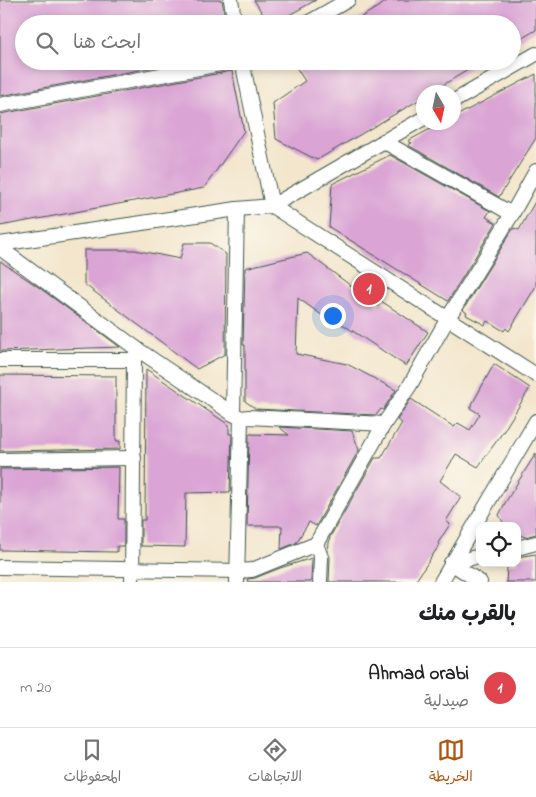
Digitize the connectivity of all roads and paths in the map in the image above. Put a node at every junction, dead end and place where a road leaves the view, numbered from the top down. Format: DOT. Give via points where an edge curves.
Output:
graph roads {
  1 [pos="230,0"];
  2 [pos="348,0"];
  3 [pos="233,15"];
  4 [pos="322,15"];
  5 [pos="536,54"];
  6 [pos="521,63"];
  7 [pos="188,70"];
  8 [pos="244,70"];
  9 [pos="508,70"];
  10 [pos="461,97"];
  11 [pos="0,105"];
  12 [pos="416,122"];
  13 [pos="383,141"];
  14 [pos="536,171"];
  15 [pos="272,206"];
  16 [pos="237,209"];
  17 [pos="512,214"];
  18 [pos="0,246"];
  19 [pos="448,318"];
  20 [pos="136,355"];
  21 [pos="0,360"];
  22 [pos="536,375"];
  23 [pos="237,416"];
  24 [pos="536,421"];
  25 [pos="384,424"];
  26 [pos="134,458"];
  27 [pos="0,460"];
  28 [pos="536,543"];
  29 [pos="316,544"];
  30 [pos="521,547"];
  31 [pos="476,557"];
  32 [pos="451,563"];
  33 [pos="0,567"];
  34 [pos="132,575"];
  35 [pos="237,577"];
  36 [pos="320,582"];
  37 [pos="441,582"];
  38 [pos="480,582"];
  1 -- 3 [label="street"];
  2 -- 4 [label="street"];
  5 -- 6 [label="street"];
  7 -- 11 [label="street"];
  8 -- 15 [label="street"];
  9 -- 10 [label="street"];
  12 -- 13 [label="street"];
  13 -- 15 [label="street"];
  13 -- 17 [label="street"];
  14 -- 17 [label="street"];
  15 -- 16 [label="street"];
  15 -- 19 [label="street"];
  16 -- 18 [label="street"];
  16 -- 23 [label="street"];
  17 -- 19 [label="street"];
  18 -- 20 [label="street"];
  19 -- 22 [label="street"];
  19 -- 25 [label="street"];
  20 -- 21 [label="street"];
  20 -- 23 [label="street"];
  20 -- 26 [label="street"];
  23 -- 25 [label="street"];
  23 -- 35 [label="street"];
  24 -- 32 [label="street"];
  25 -- 29 [label="street"];
  26 -- 27 [label="street"];
  26 -- 34 [label="street"];
  28 -- 30 [label="street"];
  29 -- 35 [label="street"];
  29 -- 36 [label="street" via="321,557"];
  31 -- 32 [label="street"];
  32 -- 37 [label="street"];
  32 -- 38 [label="street"];
  33 -- 34 [label="street"];
  34 -- 35 [label="street"];
}
